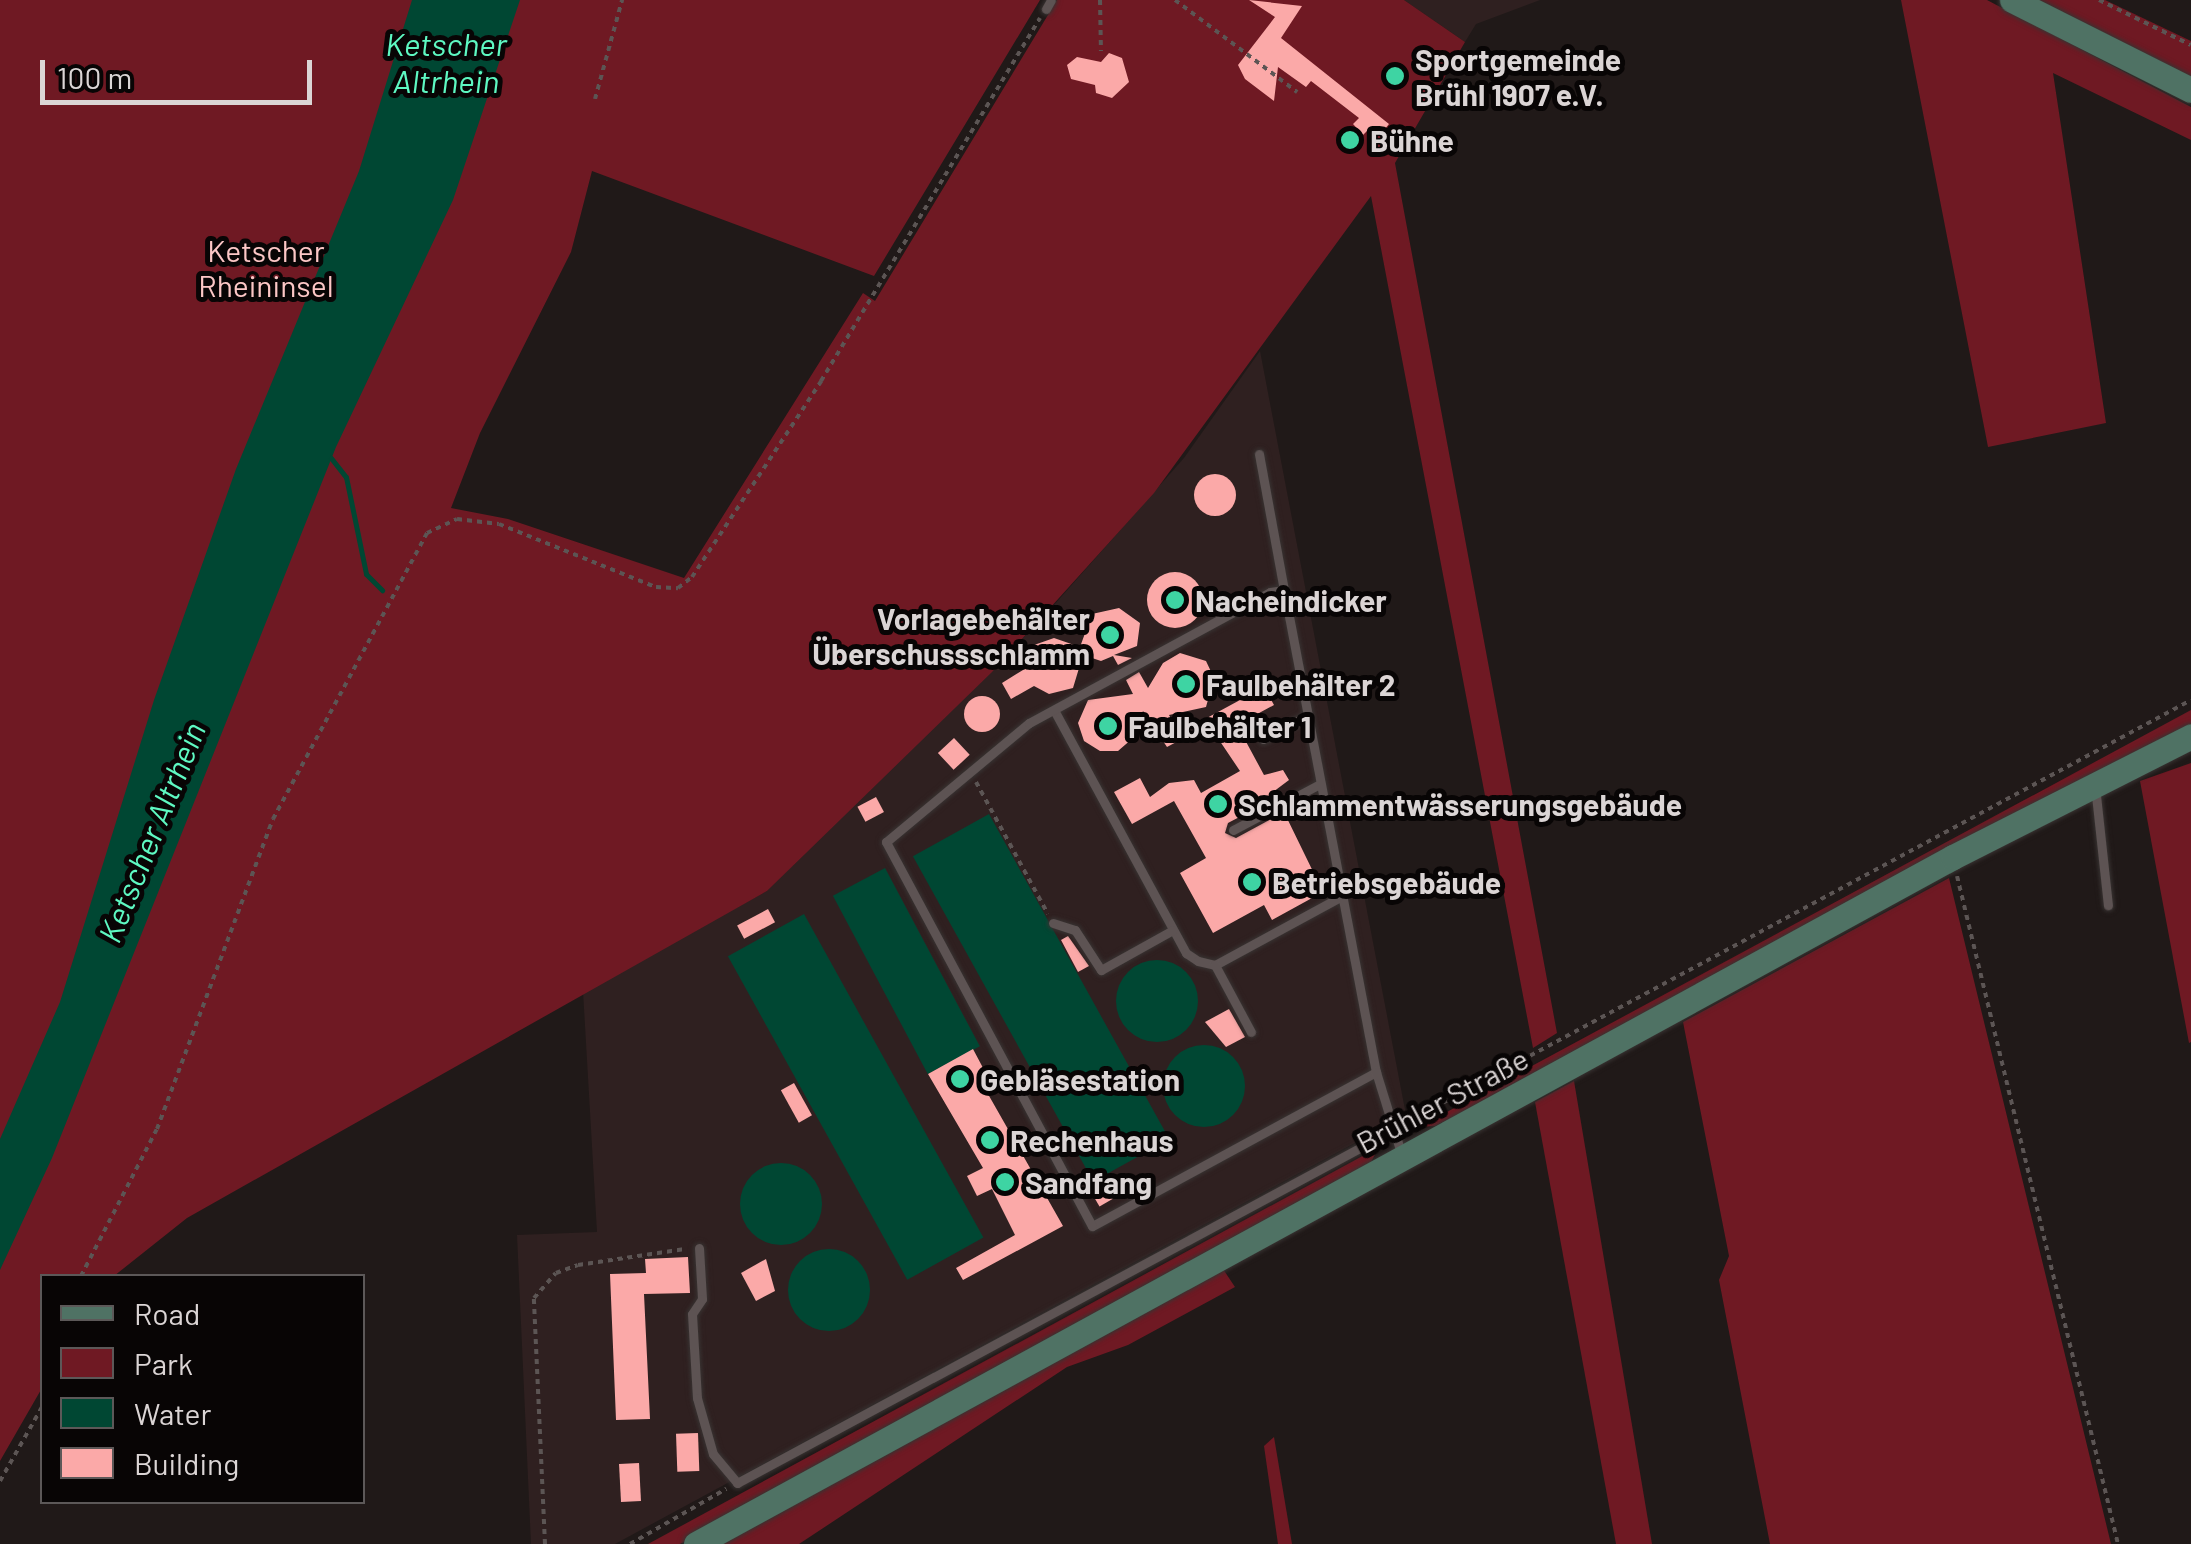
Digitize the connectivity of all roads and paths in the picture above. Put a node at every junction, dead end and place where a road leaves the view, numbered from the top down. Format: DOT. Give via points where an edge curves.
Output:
graph roads {
  1 [pos="622,0"];
  2 [pos="1100,0"];
  3 [pos="1175,0"];
  4 [pos="2012,0"];
  5 [pos="2099,0"];
  6 [pos="1048,4"];
  7 [pos="2191,45"];
  8 [pos="1101,51"];
  9 [pos="2191,90"];
  10 [pos="1297,92"];
  11 [pos="595,99"];
  12 [pos="1259,454"];
  13 [pos="1284,590"];
  14 [pos="2191,700"];
  15 [pos="1054,710"];
  16 [pos="1308,716"];
  17 [pos="2191,736"];
  18 [pos="1262,739"];
  19 [pos="971,774"];
  20 [pos="2101,780"];
  21 [pos="1320,784"];
  22 [pos="1233,830"];
  23 [pos="1953,857"];
  24 [pos="1340,897"];
  25 [pos="2108,905"];
  26 [pos="1053,923"];
  27 [pos="1173,930"];
  28 [pos="1215,965"];
  29 [pos="1250,1032"];
  30 [pos="1376,1072"];
  31 [pos="1392,1130"];
  32 [pos="1402,1157"];
  33 [pos="699,1248"];
  34 [pos="82,1274"];
  35 [pos="40,1411"];
  36 [pos="0,1481"];
  37 [pos="737,1482"];
  38 [pos="545,1544"];
  39 [pos="630,1544"];
  40 [pos="696,1544"];
  41 [pos="2118,1544"];
  1 -- 11 [label="path"];
  2 -- 8 [label="path"];
  3 -- 10 [label="path"];
  4 -- 9 [label="street"];
  5 -- 7 [label="path"];
  6 -- 34 [label="path" via="822,381 692,577 678,588 656,586 499,524 457,519 428,533 272,819 157,1130"];
  12 -- 13 [label="lane"];
  13 -- 15 [label="lane"];
  13 -- 16 [label="lane"];
  14 -- 31 [label="path"];
  15 -- 19 [label="lane"];
  15 -- 27 [label="lane"];
  16 -- 18 [label="lane"];
  16 -- 21 [label="lane"];
  17 -- 20 [label="street, Brühler Straße"];
  19 -- 26 [label="path"];
  19 -- 30 [label="lane" via="886,842 1092,1226"];
  20 -- 23 [label="street, Brühler Straße"];
  20 -- 25 [label="lane"];
  21 -- 22 [label="lane"];
  21 -- 24 [label="lane"];
  23 -- 32 [label="street, Brühler Straße"];
  23 -- 41 [label="path"];
  24 -- 28 [label="lane"];
  24 -- 30 [label="lane"];
  26 -- 27 [label="lane" via="1075,930 1101,970"];
  27 -- 28 [label="lane" via="1186,953"];
  28 -- 29 [label="lane"];
  30 -- 31 [label="lane"];
  31 -- 32 [label="lane"];
  31 -- 37 [label="lane"];
  32 -- 40 [label="street, Brühler Straße"];
  33 -- 37 [label="lane" via="702,1299 692,1314 697,1398 713,1454"];
  33 -- 38 [label="path" via="578,1264 556,1273 534,1298"];
  35 -- 36 [label="path"];
  37 -- 39 [label="path"];
}
